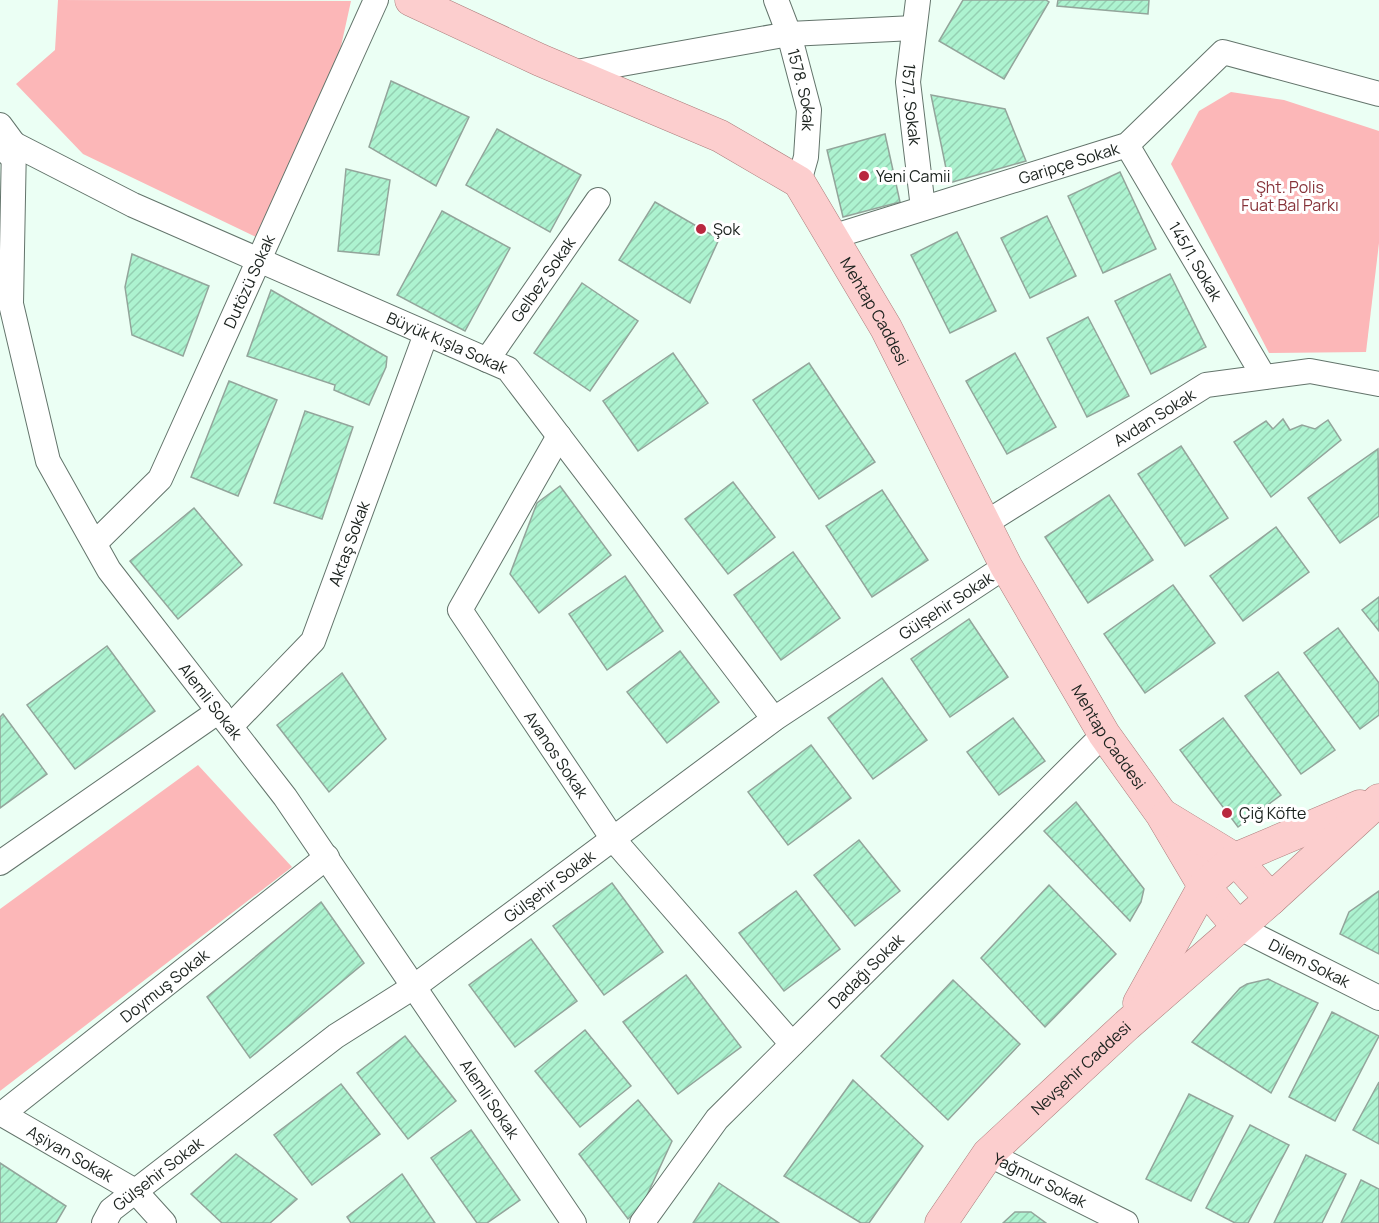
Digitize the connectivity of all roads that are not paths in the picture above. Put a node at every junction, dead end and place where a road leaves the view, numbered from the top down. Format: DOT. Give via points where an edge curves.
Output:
graph roads {
  1 [pos="376,0"];
  2 [pos="411,0"];
  3 [pos="776,0"];
  4 [pos="918,0"];
  5 [pos="914,28"];
  6 [pos="789,34"];
  7 [pos="571,73"];
  8 [pos="1379,94"];
  9 [pos="7,135"];
  10 [pos="1127,145"];
  11 [pos="0,169"];
  12 [pos="799,182"];
  13 [pos="598,200"];
  14 [pos="923,208"];
  15 [pos="832,237"];
  16 [pos="258,260"];
  17 [pos="426,334"];
  18 [pos="487,360"];
  19 [pos="1264,377"];
  20 [pos="1379,384"];
  21 [pos="558,436"];
  22 [pos="984,524"];
  23 [pos="94,543"];
  24 [pos="1006,566"];
  25 [pos="225,718"];
  26 [pos="774,719"];
  27 [pos="1104,734"];
  28 [pos="1379,799"];
  29 [pos="1162,815"];
  30 [pos="614,839"];
  31 [pos="327,857"];
  32 [pos="1235,860"];
  33 [pos="0,863"];
  34 [pos="1204,886"];
  35 [pos="1271,899"];
  36 [pos="1238,927"];
  37 [pos="415,986"];
  38 [pos="1379,998"];
  39 [pos="1127,1025"];
  40 [pos="792,1044"];
  41 [pos="1,1114"];
  42 [pos="988,1154"];
  43 [pos="135,1191"];
  44 [pos="570,1222"];
  45 [pos="104,1223"];
  46 [pos="164,1223"];
  47 [pos="642,1223"];
  48 [pos="941,1223"];
  49 [pos="1126,1223"];
  1 -- 16 [label="street, Dutözü Sokak"];
  2 -- 7 [label="main road, Mehtap Caddesi"];
  3 -- 6 [label="street, 1578. Sokak"];
  4 -- 5 [label="street, 1577. Sokak"];
  5 -- 6 [label="street"];
  5 -- 14 [label="street, 1577. Sokak" via="908,82"];
  6 -- 7 [label="street"];
  6 -- 12 [label="street, 1578. Sokak" via="809,110 806,157"];
  7 -- 12 [label="main road, Mehtap Caddesi" via="720,136"];
  8 -- 10 [label="street, Garipçe Sokak" via="1223,52"];
  9 -- 11 [label="street"];
  9 -- 16 [label="street, Büyük Kışla Sokak" via="133,205"];
  9 -- 23 [label="street, Alemli Sokak" via="11,304 48,461"];
  10 -- 14 [label="street, Garipçe Sokak"];
  10 -- 19 [label="street, 145/1. Sokak"];
  12 -- 15 [label="main road, Mehtap Caddesi"];
  13 -- 18 [label="street, Gelbez Sokak"];
  14 -- 15 [label="street, Garipçe Sokak"];
  15 -- 22 [label="main road, Mehtap Caddesi" via="886,328"];
  16 -- 17 [label="street, Büyük Kışla Sokak"];
  16 -- 23 [label="street, Dutözü Sokak" via="160,479"];
  17 -- 18 [label="street, Büyük Kışla Sokak"];
  17 -- 25 [label="street, Aktaş Sokak" via="313,641"];
  18 -- 21 [label="street, Büyük Kışla Sokak" via="508,369"];
  19 -- 20 [label="street, Avdan Sokak" via="1310,371"];
  19 -- 22 [label="street, Avdan Sokak" via="1206,385"];
  21 -- 26 [label="street, Büyük Kışla Sokak"];
  21 -- 30 [label="street, Avanos Sokak" via="460,610"];
  22 -- 24 [label="main road, Mehtap Caddesi"];
  23 -- 25 [label="street, Alemli Sokak" via="109,570"];
  24 -- 26 [label="street, Gülşehir Sokak"];
  24 -- 27 [label="main road, Mehtap Caddesi"];
  25 -- 31 [label="street, Alemli Sokak"];
  25 -- 33 [label="street, Aktaş Sokak"];
  26 -- 30 [label="street, Gülşehir Sokak"];
  27 -- 29 [label="main road, Mehtap Caddesi"];
  27 -- 40 [label="street, Dadağı Sokak"];
  28 -- 32 [label="main road"];
  28 -- 35 [label="main road"];
  29 -- 32 [label="main road"];
  29 -- 34 [label="main road, Mehtap Caddesi"];
  30 -- 37 [label="street, Gülşehir Sokak"];
  30 -- 40 [label="street, Avanos Sokak"];
  31 -- 37 [label="street, Alemli Sokak"];
  31 -- 41 [label="street, Doymuş Sokak"];
  32 -- 34 [label="main road"];
  32 -- 35 [label="main road"];
  34 -- 36 [label="main road, Mehtap Caddesi"];
  34 -- 39 [label="main road"];
  35 -- 36 [label="main road, Nevşehir Caddesi"];
  36 -- 38 [label="street, Dilem Sokak"];
  36 -- 39 [label="main road, Nevşehir Caddesi"];
  37 -- 43 [label="street, Gülşehir Sokak" via="336,1036"];
  37 -- 44 [label="street, Alemli Sokak"];
  39 -- 42 [label="main road, Nevşehir Caddesi"];
  40 -- 47 [label="street, Dadağı Sokak" via="717,1119"];
  41 -- 43 [label="street, Aşiyan Sokak"];
  42 -- 48 [label="main road, Nevşehir Caddesi"];
  42 -- 49 [label="street, Yağmur Sokak"];
  43 -- 45 [label="street, Gülşehir Sokak" via="111,1210"];
  43 -- 46 [label="street, Aşiyan Sokak"];
}
